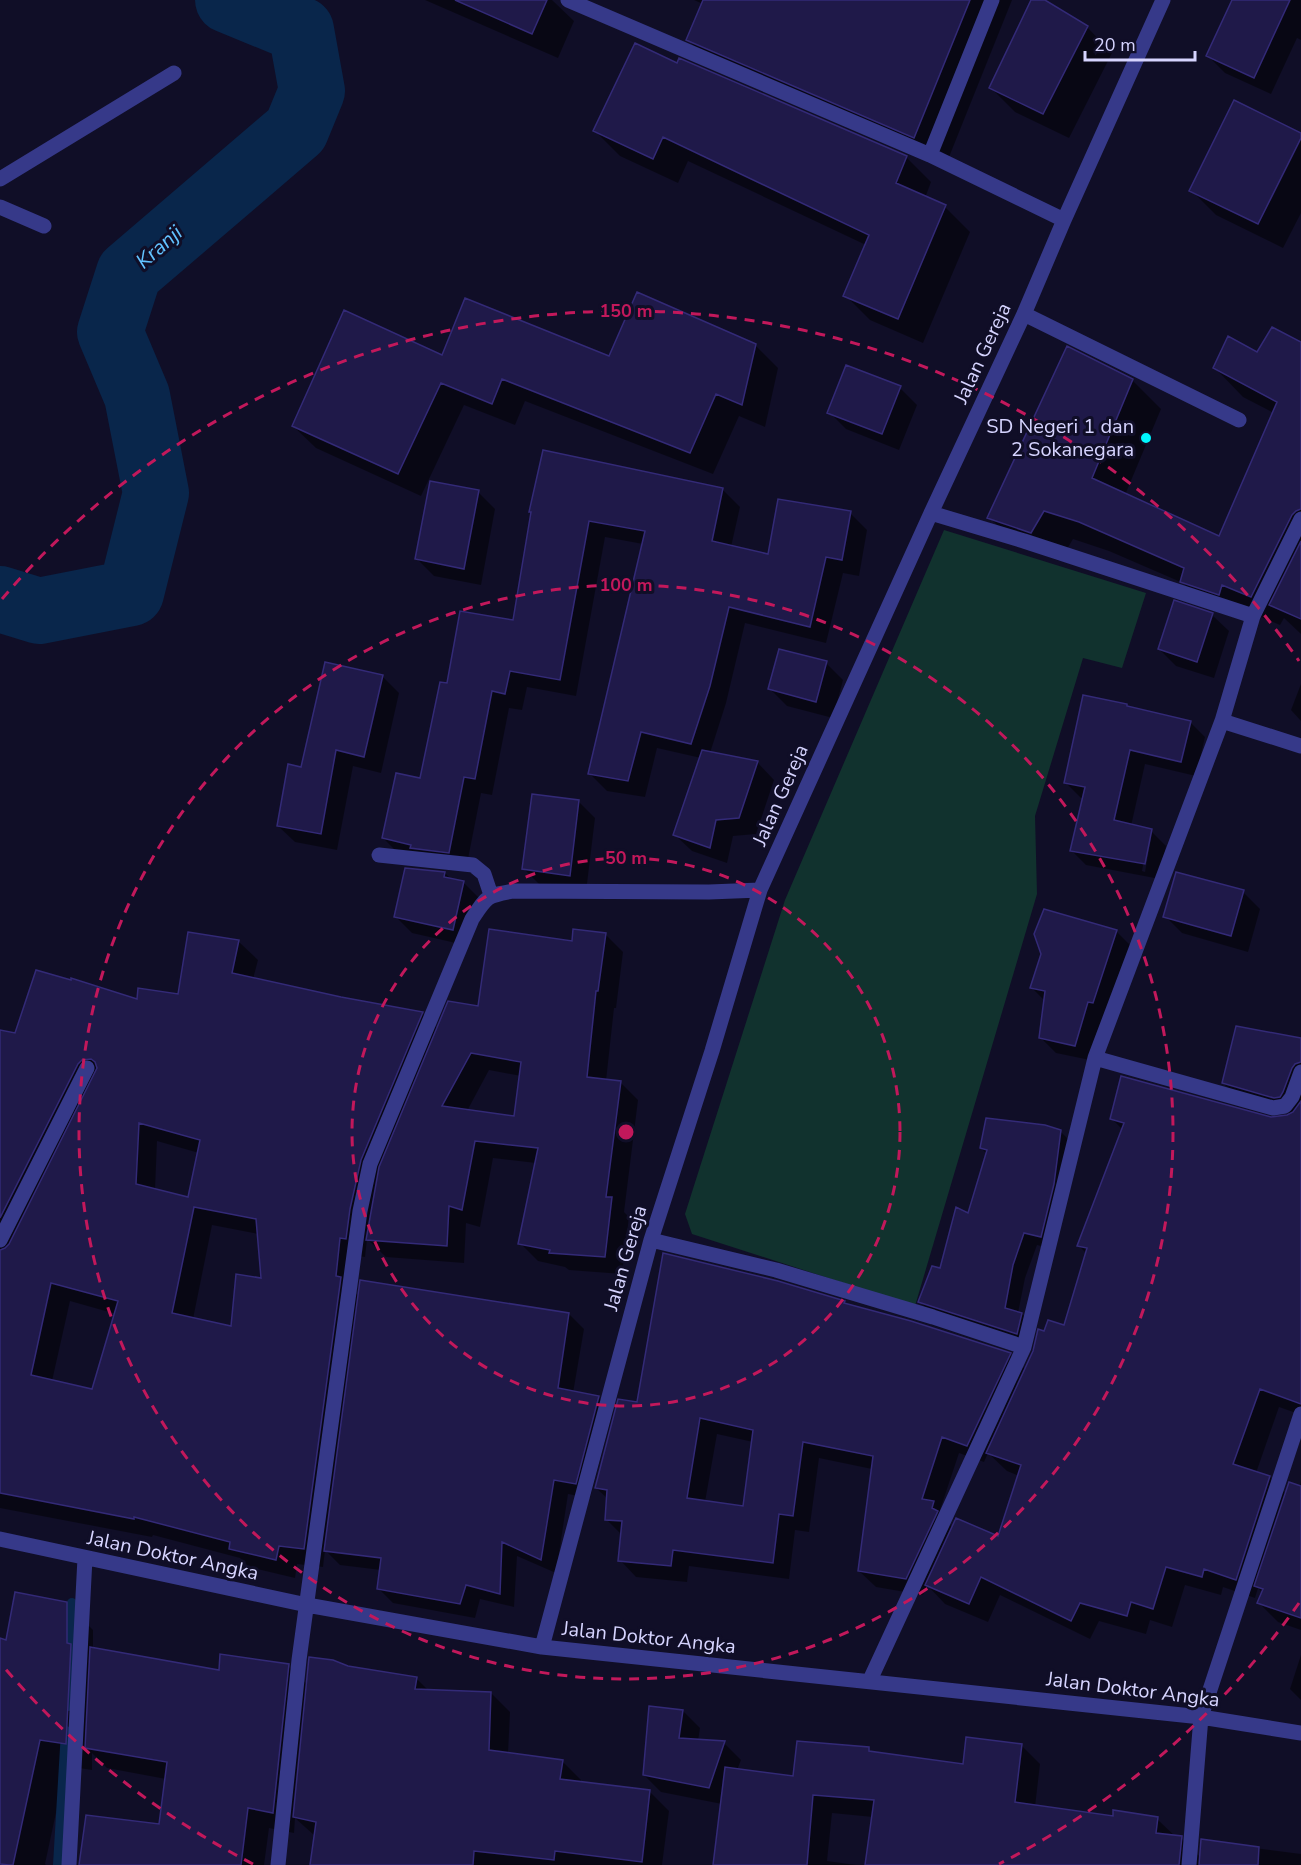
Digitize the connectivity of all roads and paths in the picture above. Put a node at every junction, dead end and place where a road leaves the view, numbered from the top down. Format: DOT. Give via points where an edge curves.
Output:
graph roads {
  1 [pos="568,0"];
  2 [pos="992,0"];
  3 [pos="1163,0"];
  4 [pos="174,73"];
  5 [pos="930,155"];
  6 [pos="0,179"];
  7 [pos="0,207"];
  8 [pos="1064,220"];
  9 [pos="44,226"];
  10 [pos="1024,314"];
  11 [pos="1239,420"];
  12 [pos="931,513"];
  13 [pos="1301,519"];
  14 [pos="1253,616"];
  15 [pos="1222,722"];
  16 [pos="1301,746"];
  17 [pos="379,855"];
  18 [pos="760,890"];
  19 [pos="491,895"];
  20 [pos="1095,1058"];
  21 [pos="87,1068"];
  22 [pos="1301,1072"];
  23 [pos="0,1240"];
  24 [pos="651,1240"];
  25 [pos="1024,1347"];
  26 [pos="1301,1414"];
  27 [pos="0,1539"];
  28 [pos="85,1558"];
  29 [pos="307,1605"];
  30 [pos="542,1647"];
  31 [pos="870,1680"];
  32 [pos="1201,1717"];
  33 [pos="1301,1733"];
  34 [pos="69,1865"];
  35 [pos="278,1865"];
  36 [pos="1189,1865"];
  1 -- 5 [label="street"];
  2 -- 5 [label="street"];
  3 -- 8 [label="street, Jalan Gereja"];
  4 -- 6 [label="street"];
  5 -- 8 [label="street"];
  7 -- 9 [label="street"];
  8 -- 10 [label="street, Jalan Gereja"];
  10 -- 11 [label="street"];
  10 -- 12 [label="street, Jalan Gereja"];
  12 -- 14 [label="street"];
  12 -- 18 [label="street, Jalan Gereja"];
  13 -- 14 [label="street"];
  14 -- 15 [label="street"];
  15 -- 16 [label="street"];
  15 -- 20 [label="street"];
  17 -- 19 [label="street" via="473,864 484,874"];
  18 -- 19 [label="street" via="513,891"];
  18 -- 24 [label="street, Jalan Gereja"];
  19 -- 29 [label="street" via="472,919 370,1164 360,1211"];
  20 -- 22 [label="street" via="1273,1108 1285,1106"];
  20 -- 25 [label="street"];
  21 -- 23 [label="street"];
  24 -- 25 [label="street" via="776,1270"];
  24 -- 30 [label="street, Jalan Gereja"];
  25 -- 31 [label="street"];
  26 -- 32 [label="street"];
  27 -- 28 [label="street, Jalan Doktor Angka"];
  28 -- 29 [label="street, Jalan Doktor Angka"];
  28 -- 34 [label="street"];
  29 -- 30 [label="street, Jalan Doktor Angka"];
  29 -- 35 [label="street"];
  30 -- 31 [label="street, Jalan Doktor Angka"];
  31 -- 32 [label="street, Jalan Doktor Angka"];
  32 -- 33 [label="street, Jalan Doktor Angka"];
  32 -- 36 [label="street"];
}
